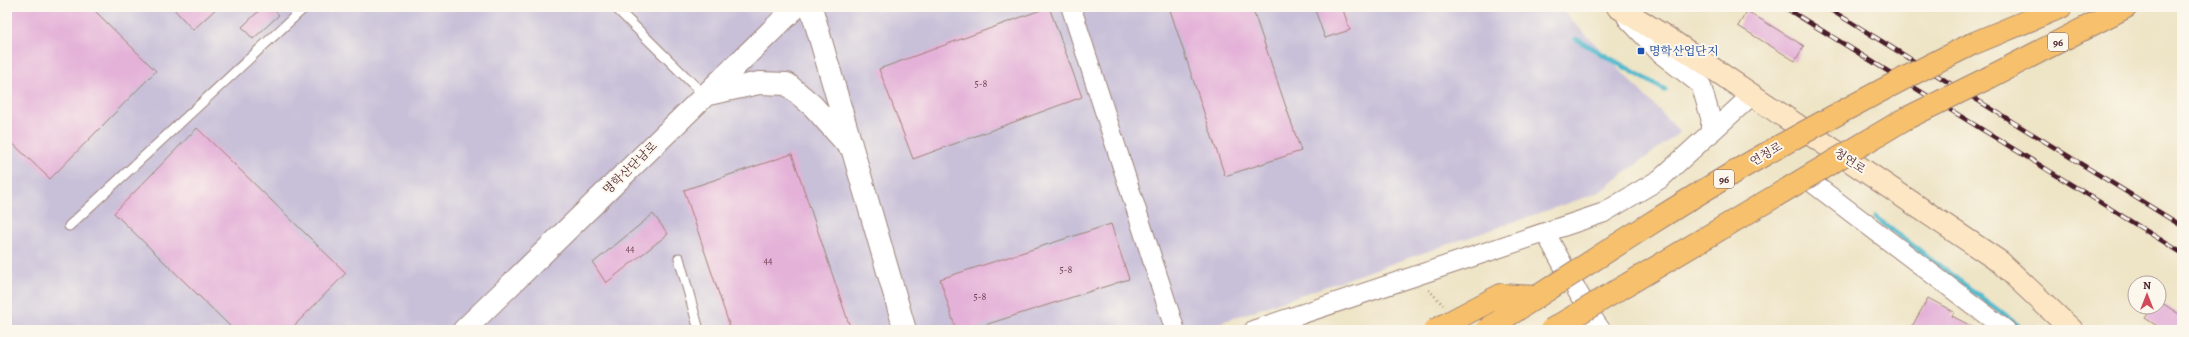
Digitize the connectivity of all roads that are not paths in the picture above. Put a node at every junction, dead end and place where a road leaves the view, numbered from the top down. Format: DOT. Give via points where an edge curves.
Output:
graph roads {
  1 [pos="305,7"];
  2 [pos="615,7"];
  3 [pos="796,7"];
  4 [pos="811,7"];
  5 [pos="1071,7"];
  6 [pos="1617,7"];
  7 [pos="2061,7"];
  8 [pos="2126,7"];
  9 [pos="704,95"];
  10 [pos="1752,95"];
  11 [pos="1710,134"];
  12 [pos="850,148"];
  13 [pos="1806,178"];
  14 [pos="68,226"];
  15 [pos="1546,234"];
  16 [pos="679,258"];
  17 [pos="1536,297"];
  18 [pos="464,330"];
  19 [pos="699,330"];
  20 [pos="905,330"];
  21 [pos="1174,330"];
  22 [pos="1254,330"];
  23 [pos="1435,330"];
  24 [pos="1486,330"];
  25 [pos="1551,330"];
  26 [pos="1601,330"];
  27 [pos="2006,330"];
  28 [pos="2072,330"];
  1 -- 14 [label="lane"];
  2 -- 9 [label="lane"];
  3 -- 9 [label="street, 명학산단남로"];
  4 -- 12 [label="street"];
  5 -- 21 [label="street"];
  6 -- 10 [label="main road, 청연로"];
  6 -- 11 [label="street" via="1660,54 1701,85 1711,119"];
  7 -- 17 [label="highway, 연청로 / 96, bridge" via="1972,44 1890,85 1761,157"];
  8 -- 13 [label="highway, 96, bridge" via="1903,120"];
  9 -- 12 [label="street" via="759,83 788,84 813,106"];
  9 -- 18 [label="street, 명학산단남로"];
  10 -- 11 [label="street"];
  10 -- 28 [label="main road, 청연로" via="2000,262"];
  11 -- 15 [label="street" via="1654,182 1603,213"];
  12 -- 20 [label="street"];
  13 -- 25 [label="highway, 96, bridge"];
  13 -- 27 [label="street"];
  15 -- 22 [label="street"];
  15 -- 26 [label="street"];
  16 -- 19 [label="lane"];
  17 -- 23 [label="highway, bridge" via="1501,295"];
  17 -- 24 [label="highway, 연청로 / 96, bridge"];
}
